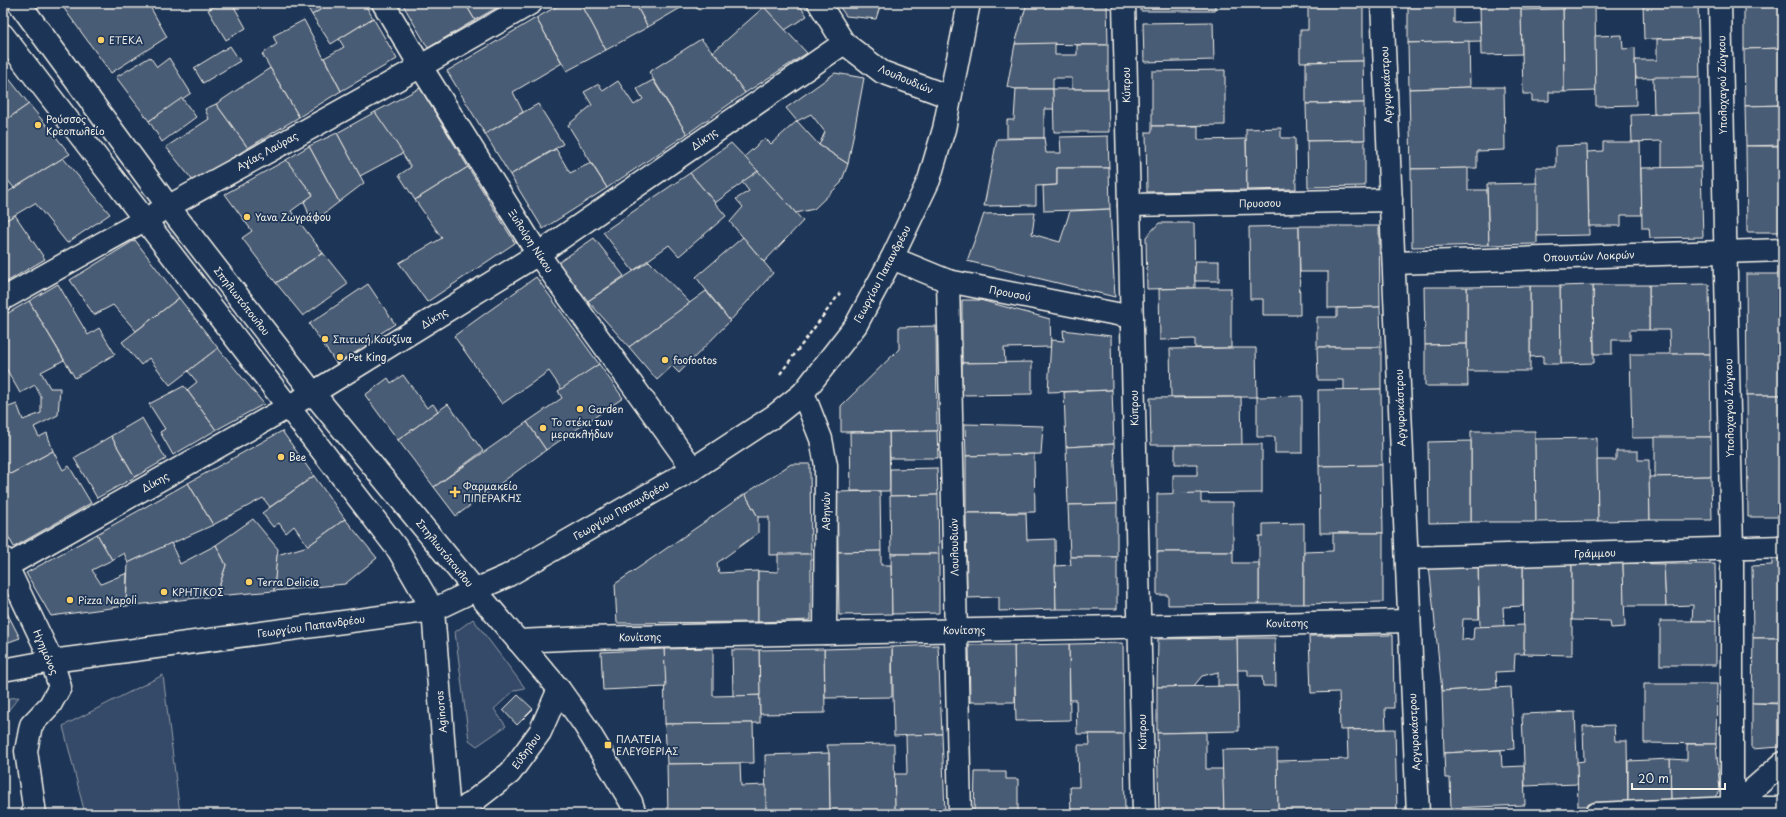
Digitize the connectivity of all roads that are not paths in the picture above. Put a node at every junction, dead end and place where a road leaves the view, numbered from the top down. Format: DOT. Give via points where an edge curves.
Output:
graph roads {
  1 [pos="19,3"];
  2 [pos="383,3"];
  3 [pos="531,3"];
  4 [pos="819,3"];
  5 [pos="969,3"];
  6 [pos="1124,3"];
  7 [pos="1382,3"];
  8 [pos="1720,3"];
  9 [pos="3,35"];
  10 [pos="844,43"];
  11 [pos="421,67"];
  12 [pos="950,97"];
  13 [pos="1391,200"];
  14 [pos="1129,205"];
  15 [pos="168,206"];
  16 [pos="144,219"];
  17 [pos="1783,250"];
  18 [pos="1725,252"];
  19 [pos="538,254"];
  20 [pos="892,258"];
  21 [pos="1394,263"];
  22 [pos="948,281"];
  23 [pos="3,299"];
  24 [pos="1132,317"];
  25 [pos="313,393"];
  26 [pos="803,393"];
  27 [pos="288,407"];
  28 [pos="693,469"];
  29 [pos="1783,547"];
  30 [pos="1732,549"];
  31 [pos="1407,558"];
  32 [pos="5,562"];
  33 [pos="475,590"];
  34 [pos="433,610"];
  35 [pos="1409,621"];
  36 [pos="1139,626"];
  37 [pos="956,630"];
  38 [pos="825,633"];
  39 [pos="518,641"];
  40 [pos="52,662"];
  41 [pos="3,670"];
  42 [pos="559,689"];
  43 [pos="1783,763"];
  44 [pos="1783,808"];
  45 [pos="1730,812"];
  46 [pos="35,814"];
  47 [pos="449,814"];
  48 [pos="457,814"];
  49 [pos="635,814"];
  50 [pos="960,814"];
  51 [pos="1144,814"];
  52 [pos="1418,814"];
  53 [pos="1596,814"];
  1 -- 15 [label="street, Σπηλιωτόπουλου"];
  2 -- 11 [label="street, Ξυλούρη Νίκου"];
  3 -- 11 [label="street, Αγίας Λαύρας"];
  4 -- 10 [label="street, Λουλουδιών"];
  5 -- 12 [label="street, Γεωργίου Παπανδρέου"];
  6 -- 14 [label="street, Κύπρου"];
  7 -- 13 [label="street, Αργυροκάστρου"];
  8 -- 18 [label="street, Υπολοχαγού Ζώγκου"];
  9 -- 16 [label="street"];
  10 -- 12 [label="street, Λουλουδιών" via="882,72"];
  10 -- 19 [label="street, Δίκης"];
  11 -- 15 [label="street, Αγίας Λαύρας"];
  11 -- 19 [label="street, Ξυλούρη Νίκου"];
  12 -- 20 [label="street, Γεωργίου Παπανδρέου" via="944,129 929,180"];
  13 -- 14 [label="street, Πρυοσου"];
  13 -- 21 [label="street, Αργυροκάστρου"];
  14 -- 24 [label="street, Κύπρου"];
  15 -- 16 [label="street, Αγίας Λαύρας"];
  15 -- 25 [label="street, Σπηλιωτόπουλου"];
  16 -- 23 [label="street, Αγίας Λαύρας"];
  16 -- 27 [label="street"];
  17 -- 18 [label="street, Οπουντών Λοκρών"];
  18 -- 21 [label="street, Οπουντών Λοκρών"];
  18 -- 30 [label="street, Υπολοχαγού Ζώγκου"];
  19 -- 25 [label="street, Δίκης"];
  19 -- 28 [label="street, Ξυλούρη Νίκου"];
  20 -- 22 [label="street, Προυσού"];
  20 -- 26 [label="street, Γεωργίου Παπανδρέου" via="856,325"];
  21 -- 31 [label="street, Αργυροκάστρου"];
  22 -- 24 [label="street, Προυσού"];
  22 -- 37 [label="street, Λουλουδιών"];
  24 -- 36 [label="street, Κύπρου"];
  25 -- 27 [label="street, Δίκης"];
  25 -- 33 [label="street, Σπηλιωτόπουλου"];
  26 -- 28 [label="street, Γεωργίου Παπανδρέου" via="774,416"];
  26 -- 38 [label="street, Αθηνών" via="821,439 826,465"];
  27 -- 32 [label="street, Δίκης"];
  27 -- 34 [label="street" via="399,551"];
  28 -- 33 [label="street, Γεωργίου Παπανδρέου" via="507,576"];
  29 -- 30 [label="street, Γράμμου"];
  30 -- 31 [label="street, Γράμμου"];
  30 -- 45 [label="street, Υπολοχαγού Ζώγκου"];
  31 -- 35 [label="street, Αργυροκάστρου"];
  32 -- 40 [label="street, Ηγημόνος"];
  33 -- 34 [label="street, Γεωργίου Παπανδρέου"];
  33 -- 39 [label="street, Σπηλιωτόπουλου"];
  34 -- 40 [label="street, Γεωργίου Παπανδρέου"];
  34 -- 47 [label="street, Aginoros"];
  35 -- 36 [label="street, Κονίτσης"];
  35 -- 52 [label="street, Αργυροκάστρου"];
  36 -- 37 [label="street, Κονίτσης"];
  36 -- 51 [label="street, Κύπρου"];
  37 -- 38 [label="street, Κονίτσης"];
  37 -- 50 [label="street, Λουλουδιών"];
  38 -- 39 [label="street, Κονίτσης"];
  39 -- 42 [label="street, Σπηλιωτόπουλου"];
  40 -- 41 [label="street, Γεωργίου Παπανδρέου"];
  40 -- 46 [label="street, Ηγημόνος" via="60,687 50,705 31,725 26,751"];
  42 -- 48 [label="street, Εύδηλου" via="540,732 510,773"];
  42 -- 49 [label="street, Σπηλιωτόπουλου" via="592,737 631,802"];
  43 -- 45 [label="street"];
  44 -- 45 [label="street"];
  45 -- 53 [label="street"];
}
